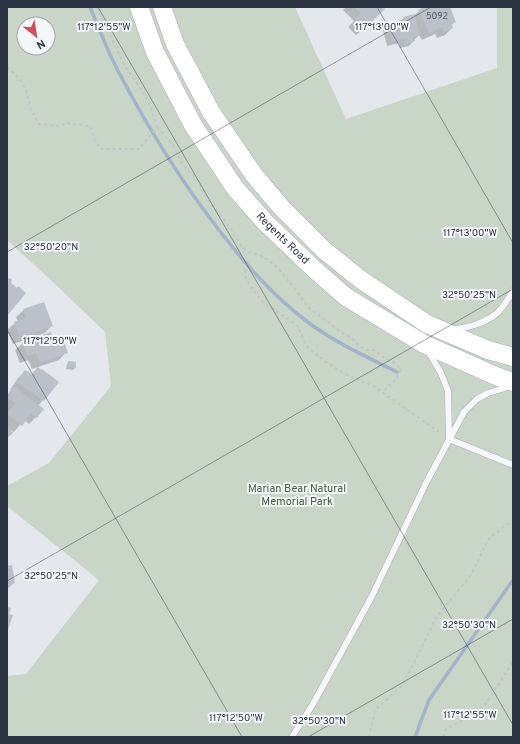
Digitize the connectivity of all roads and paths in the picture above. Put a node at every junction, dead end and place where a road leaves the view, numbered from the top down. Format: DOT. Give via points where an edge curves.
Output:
graph roads {
  1 [pos="97,7"];
  2 [pos="138,7"];
  3 [pos="162,7"];
  4 [pos="7,68"];
  5 [pos="157,127"];
  6 [pos="245,270"];
  7 [pos="513,291"];
  8 [pos="439,329"];
  9 [pos="424,344"];
  10 [pos="513,357"];
  11 [pos="513,382"];
  12 [pos="513,386"];
  13 [pos="385,394"];
  14 [pos="449,439"];
  15 [pos="513,465"];
  16 [pos="513,522"];
  17 [pos="513,662"];
  18 [pos="292,737"];
  19 [pos="368,737"];
  20 [pos="444,737"];
  1 -- 5 [label="path" via="124,65 148,100"];
  2 -- 9 [label="main road, Regents Road" via="155,52 193,125 235,188 270,227 346,297"];
  3 -- 8 [label="main road, Regents Road" via="175,44 211,112 254,175 281,207 325,251 360,279"];
  4 -- 5 [label="path" via="21,81 39,124 90,126 96,143 102,149 139,149"];
  5 -- 13 [label="path" via="173,145 209,201 248,252 260,255 274,264 308,308 360,346 374,350 401,369 396,379 386,388"];
  6 -- 13 [label="path" via="246,279 261,301 297,325 307,347 347,375"];
  7 -- 8 [label="lane" via="496,314 479,323 454,329"];
  8 -- 10 [label="main road, Regents Road" via="488,350"];
  9 -- 11 [label="main road, Regents Road"];
  9 -- 14 [label="lane" via="448,391"];
  12 -- 14 [label="lane" via="477,399 464,412"];
  13 -- 14 [label="path"];
  14 -- 15 [label="lane"];
  14 -- 18 [label="lane" via="372,596"];
  16 -- 19 [label="path" via="504,526 488,540 471,575 435,619 400,687 377,708"];
  17 -- 20 [label="path" via="483,708 444,730"];
}
